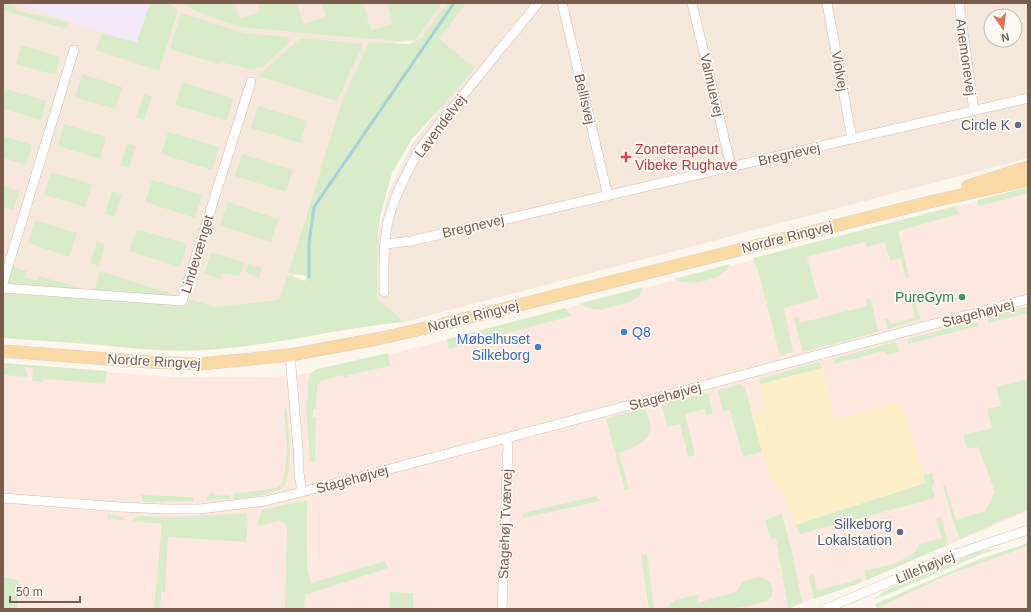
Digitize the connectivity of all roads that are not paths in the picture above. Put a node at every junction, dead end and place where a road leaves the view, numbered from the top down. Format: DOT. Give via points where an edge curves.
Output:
graph roads {
  1 [pos="538,3"];
  2 [pos="562,3"];
  3 [pos="692,3"];
  4 [pos="827,3"];
  5 [pos="959,3"];
  6 [pos="74,50"];
  7 [pos="251,82"];
  8 [pos="1028,98"];
  9 [pos="974,110"];
  10 [pos="852,139"];
  11 [pos="731,167"];
  12 [pos="1028,167"];
  13 [pos="1028,180"];
  14 [pos="608,196"];
  15 [pos="934,201"];
  16 [pos="385,244"];
  17 [pos="3,283"];
  18 [pos="3,288"];
  19 [pos="384,292"];
  20 [pos="1028,299"];
  21 [pos="3,351"];
  22 [pos="290,356"];
  23 [pos="506,439"];
  24 [pos="302,492"];
  25 [pos="3,498"];
  26 [pos="1028,530"];
  27 [pos="502,609"];
  28 [pos="825,609"];
  1 -- 16 [label="street, Lavendelvej" via="421,147 396,196"];
  2 -- 14 [label="street, Bellisvej"];
  3 -- 11 [label="street, Valmuevej"];
  4 -- 10 [label="street, Violvej"];
  5 -- 9 [label="street, Anemonevej"];
  6 -- 17 [label="street"];
  7 -- 18 [label="street, Lindevænget" via="182,301"];
  8 -- 9 [label="street, Bregnevej"];
  9 -- 10 [label="street, Bregnevej"];
  10 -- 11 [label="street, Bregnevej"];
  11 -- 14 [label="street, Bregnevej"];
  12 -- 15 [label="main road, Nordre Ringvej" via="969,186"];
  13 -- 15 [label="main road, Nordre Ringvej"];
  14 -- 16 [label="street, Bregnevej" via="411,241"];
  15 -- 22 [label="main road, Nordre Ringvej" via="420,329"];
  16 -- 19 [label="street, Lavendelvej"];
  20 -- 23 [label="street, Stagehøjvej"];
  21 -- 22 [label="main road, Nordre Ringvej" via="201,364"];
  22 -- 24 [label="street, Stagehøjvej" via="298,473"];
  23 -- 24 [label="street, Stagehøjvej"];
  23 -- 27 [label="street, Stagehøj Tværvej" via="508,446"];
  24 -- 25 [label="street, Stagehøjvej" via="229,506 179,509"];
  26 -- 28 [label="street, Lillehøjvej" via="956,554"];
}
